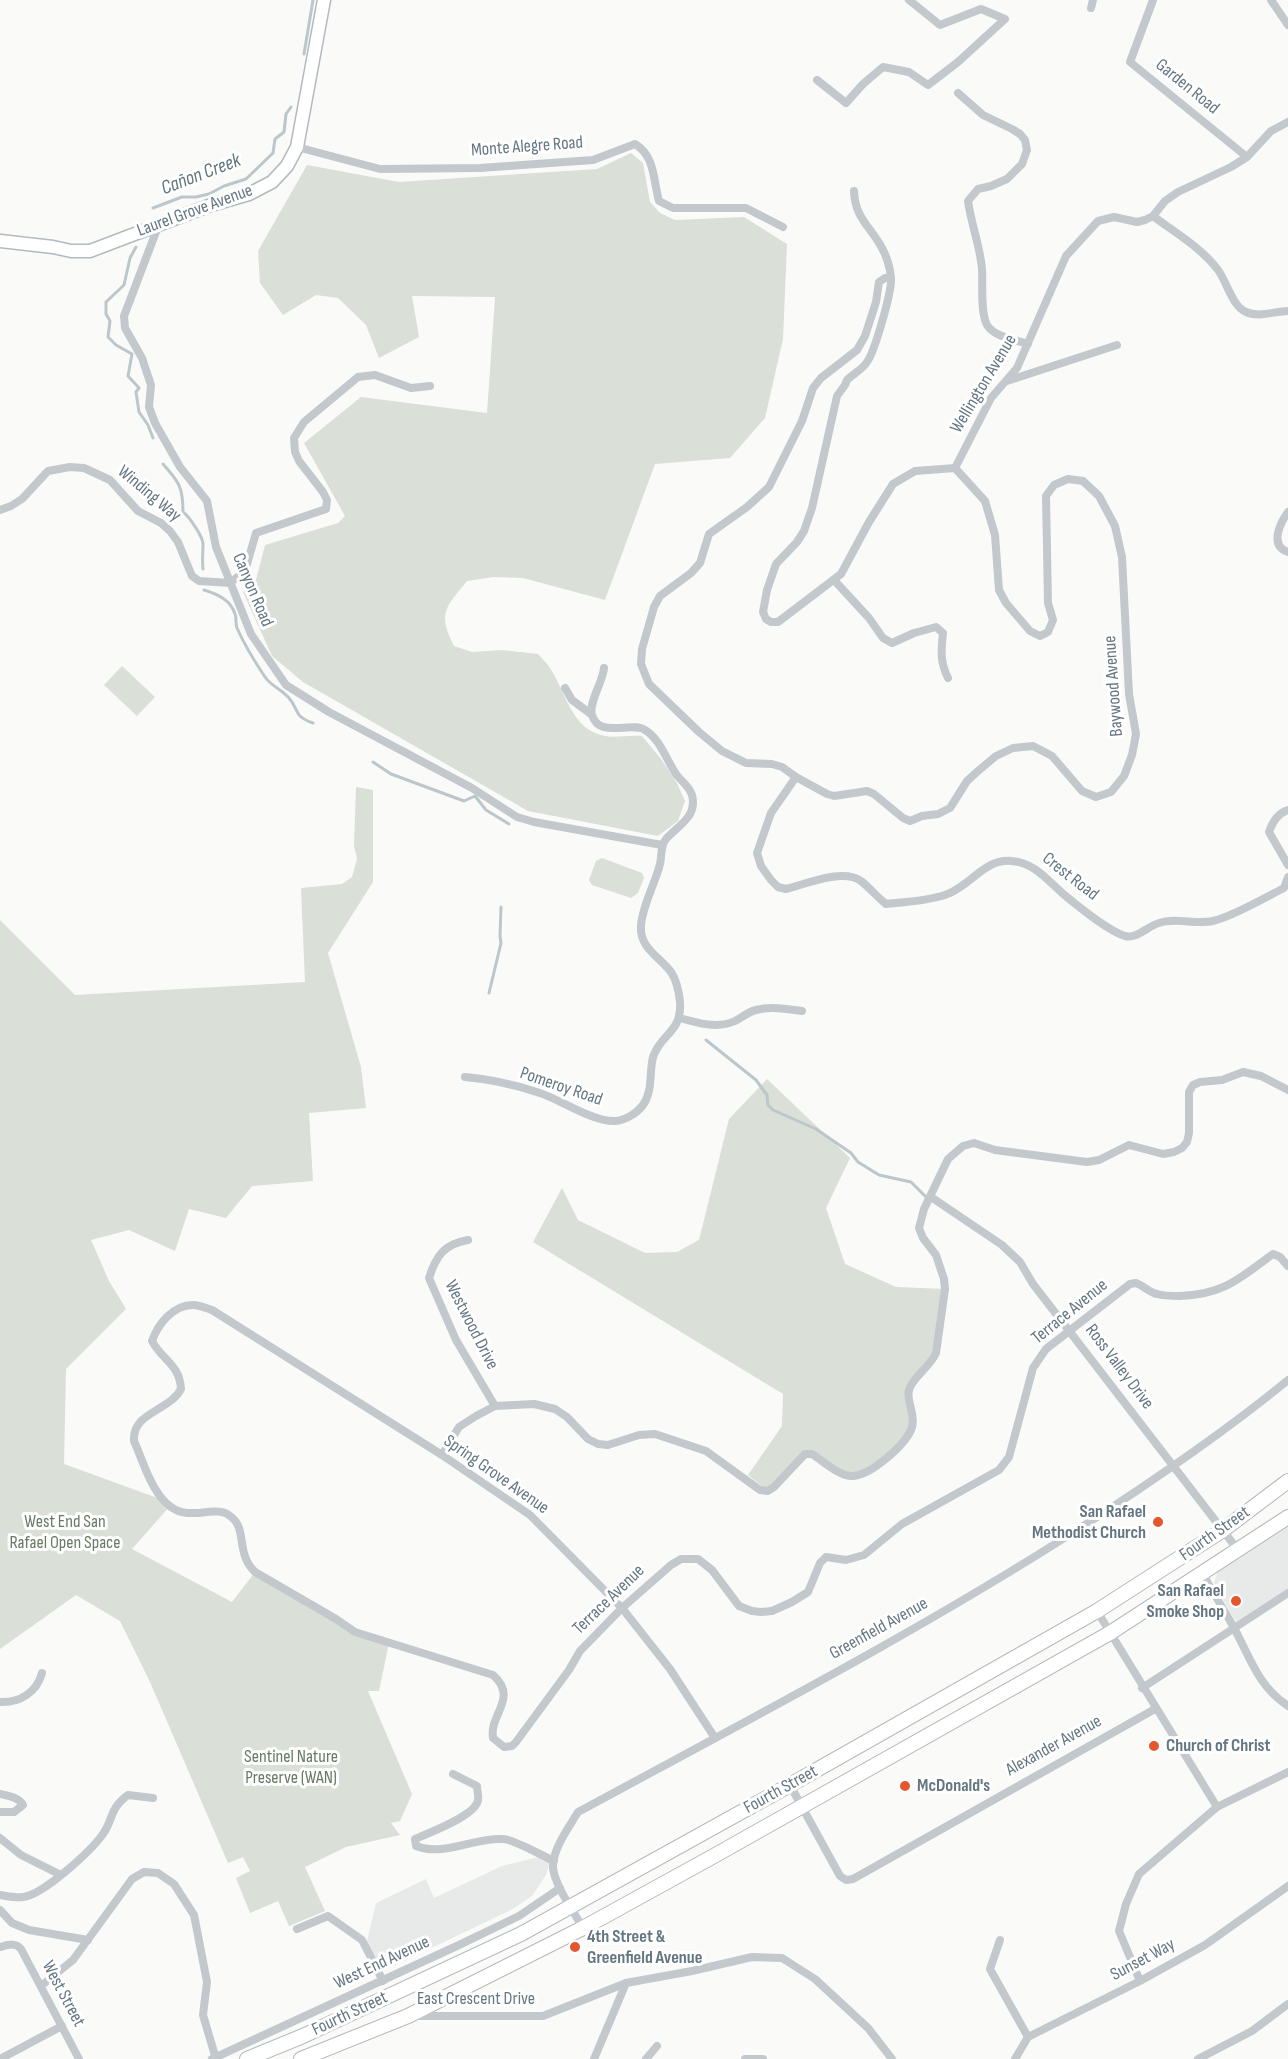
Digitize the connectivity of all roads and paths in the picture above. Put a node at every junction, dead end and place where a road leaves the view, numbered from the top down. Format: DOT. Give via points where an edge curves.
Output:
graph roads {
  1 [pos="324,0"];
  2 [pos="909,0"];
  3 [pos="1153,0"];
  4 [pos="1271,0"];
  5 [pos="1288,25"];
  6 [pos="817,80"];
  7 [pos="958,93"];
  8 [pos="1288,122"];
  9 [pos="297,147"];
  10 [pos="1247,157"];
  11 [pos="855,191"];
  12 [pos="1152,216"];
  13 [pos="160,223"];
  14 [pos="783,227"];
  15 [pos="0,241"];
  16 [pos="891,278"];
  17 [pos="1288,311"];
  18 [pos="1028,344"];
  19 [pos="1117,345"];
  20 [pos="1006,381"];
  21 [pos="430,386"];
  22 [pos="955,468"];
  23 [pos="0,510"];
  24 [pos="1288,512"];
  25 [pos="1288,552"];
  26 [pos="834,580"];
  27 [pos="230,583"];
  28 [pos="604,668"];
  29 [pos="948,678"];
  30 [pos="565,687"];
  31 [pos="591,714"];
  32 [pos="796,777"];
  33 [pos="1288,810"];
  34 [pos="662,845"];
  35 [pos="1288,865"];
  36 [pos="1288,877"];
  37 [pos="802,1011"];
  38 [pos="680,1018"];
  39 [pos="465,1077"];
  40 [pos="1288,1090"];
  41 [pos="931,1197"];
  42 [pos="468,1240"];
  43 [pos="1288,1266"];
  44 [pos="230,1322"];
  45 [pos="1070,1330"];
  46 [pos="1288,1380"];
  47 [pos="495,1406"];
  48 [pos="442,1455"];
  49 [pos="1174,1467"];
  50 [pos="1282,1485"];
  51 [pos="1288,1517"];
  52 [pos="1224,1530"];
  53 [pos="1238,1551"];
  54 [pos="1202,1573"];
  55 [pos="1288,1593"];
  56 [pos="622,1608"];
  57 [pos="1096,1611"];
  58 [pos="1234,1627"];
  59 [pos="1110,1633"];
  60 [pos="42,1673"];
  61 [pos="1143,1688"];
  62 [pos="0,1702"];
  63 [pos="1288,1706"];
  64 [pos="1155,1709"];
  65 [pos="715,1738"];
  66 [pos="1288,1772"];
  67 [pos="453,1774"];
  68 [pos="790,1785"];
  69 [pos="0,1794"];
  70 [pos="153,1798"];
  71 [pos="801,1807"];
  72 [pos="1217,1807"];
  73 [pos="0,1812"];
  74 [pos="0,1838"];
  75 [pos="554,1861"];
  76 [pos="61,1875"];
  77 [pos="1288,1886"];
  78 [pos="560,1888"];
  79 [pos="0,1895"];
  80 [pos="571,1906"];
  81 [pos="0,1910"];
  82 [pos="583,1928"];
  83 [pos="297,1929"];
  84 [pos="88,1940"];
  85 [pos="1000,1940"];
  86 [pos="0,1947"];
  87 [pos="1140,1981"];
  88 [pos="383,1982"];
  89 [pos="626,1983"];
  90 [pos="41,1986"];
  91 [pos="1288,2004"];
  92 [pos="408,2016"];
  93 [pos="62,2026"];
  94 [pos="303,2036"];
  95 [pos="1028,2037"];
  96 [pos="352,2040"];
  97 [pos="657,2046"];
  98 [pos="215,2058"];
  99 [pos="0,2059"];
  100 [pos="79,2059"];
  101 [pos="247,2059"];
  102 [pos="267,2059"];
  103 [pos="301,2059"];
  104 [pos="316,2059"];
  105 [pos="594,2059"];
  106 [pos="646,2059"];
  107 [pos="745,2059"];
  108 [pos="763,2059"];
  109 [pos="892,2059"];
  110 [pos="1015,2059"];
  111 [pos="1198,2059"];
  1 -- 9 [label="street, Laurel Grove Avenue"];
  2 -- 6 [label="street" via="940,25 981,9 1005,19 928,85 909,72 883,67 846,104"];
  3 -- 10 [label="street, Garden Road" via="1130,62"];
  4 -- 5 [label="street"];
  7 -- 18 [label="street" via="974,109 1025,140 1027,150 1016,171 999,183 978,189 968,201 982,267 987,325 994,332"];
  8 -- 10 [label="street" via="1271,130"];
  9 -- 13 [label="street, Laurel Grove Avenue" via="272,182 249,194"];
  9 -- 14 [label="street, Monte Alegre Road" via="380,170 593,160 634,144 644,149 651,160 660,201 673,208 746,208"];
  10 -- 12 [label="street" via="1178,192"];
  11 -- 16 [label="street" via="855,205 882,248"];
  12 -- 17 [label="street" via="1204,255 1244,311 1253,315"];
  12 -- 18 [label="street, Wellington Avenue" via="1137,222 1114,217 1098,221 1066,255"];
  13 -- 15 [label="street, Laurel Grove Avenue" via="90,251"];
  13 -- 27 [label="street, Canyon Road" via="124,316 125,328 142,358 151,385 149,407 155,423 180,467 207,501 216,547"];
  16 -- 26 [label="street" via="873,351 837,396 812,508 797,542 776,564 766,590 766,619 778,622"];
  16 -- 32 [label="street, Baywood Avenue" via="879,282 872,317 857,350 813,388 802,421 769,487 709,534 700,563 660,596 642,649 641,664 649,684 699,732 722,751 746,763 772,764"];
  18 -- 20 [label="street, Wellington Avenue"];
  19 -- 20 [label="street"];
  20 -- 22 [label="street, Wellington Avenue" via="991,398"];
  21 -- 27 [label="street" via="411,388 375,375 358,377 304,422 294,438 295,452 323,492 326,509 256,533 246,571"];
  22 -- 26 [label="street" via="915,471 893,484"];
  22 -- 32 [label="street, Baywood Avenue" via="985,501 995,535 1002,597 1030,631 1040,636 1048,632 1053,620 1048,603 1046,496 1054,485 1068,479 1083,481 1099,496 1115,526 1122,557 1129,694 1136,734 1124,776 1111,792 1096,797 1082,792 1052,756 1034,746 1013,748 996,756 967,781 950,808 910,821 867,791 834,796"];
  23 -- 27 [label="street, Winding Way" via="22,499 48,471 84,468 110,480 138,511 170,531 192,576 199,581"];
  24 -- 25 [label="street" via="1277,531 1278,544"];
  26 -- 29 [label="street" via="883,638 892,643 936,627 943,633 940,656"];
  27 -- 34 [label="street, Canyon Road" via="251,634 285,685 320,707 472,788 517,817"];
  28 -- 31 [label="street"];
  30 -- 31 [label="street" via="572,700"];
  31 -- 34 [label="street" via="601,726 645,730 691,792 693,801 688,818"];
  32 -- 36 [label="street, Crest Road" via="771,813 757,853 771,880 786,889 841,875 860,880 886,904 921,900 946,895 989,864 1011,860 1038,870 1066,897 1111,929 1134,936 1166,921 1214,921 1284,888"];
  33 -- 35 [label="street" via="1269,832"];
  34 -- 38 [label="street" via="660,865 640,928 645,946 675,980"];
  37 -- 38 [label="street" via="764,1009 715,1024"];
  38 -- 39 [label="street, Pomeroy Road" via="654,1055 644,1103 621,1120 605,1120 541,1094"];
  40 -- 41 [label="street" via="1243,1072 1193,1085 1189,1092 1187,1142 1163,1154 1130,1145 1087,1162 995,1150 974,1143 963,1146 948,1159"];
  41 -- 45 [label="street, Ross Valley Drive" via="1012,1254"];
  41 -- 47 [label="street" via="919,1228 936,1255 945,1288 936,1353 933,1362 910,1386 913,1417 907,1436 865,1473 844,1474 812,1454 805,1454 774,1488 760,1490 706,1451 655,1434 598,1444 555,1409 534,1404"];
  42 -- 47 [label="street, Westwood Drive" via="454,1243 442,1252 429,1278 456,1340"];
  43 -- 45 [label="street, Terrace Avenue" via="1273,1254 1235,1282 1201,1296 1160,1295 1137,1283 1130,1284"];
  44 -- 48 [label="street, Spring Grove Avenue"];
  44 -- 56 [label="street, Terrace Avenue" via="195,1304 169,1315 157,1328 152,1341 178,1372 182,1389 172,1401 141,1420 134,1441 157,1491 170,1506 186,1513 226,1513 238,1524 244,1557 255,1572 362,1635 493,1675 504,1688 504,1698 492,1732 504,1747 516,1742 580,1651"];
  45 -- 49 [label="street, Ross Valley Drive"];
  45 -- 56 [label="street, Terrace Avenue" via="1046,1349 1033,1368 1009,1457 999,1470 902,1524 864,1555 846,1560 826,1557 808,1592 801,1597 772,1611 752,1611 739,1606 712,1570 691,1558 671,1565"];
  46 -- 49 [label="street, Greenfield Avenue"];
  47 -- 48 [label="street" via="459,1427"];
  48 -- 56 [label="street, Spring Grove Avenue" via="530,1515"];
  49 -- 52 [label="street, Ross Valley Drive"];
  49 -- 65 [label="street, Greenfield Avenue" via="980,1591"];
  50 -- 52 [label="main road, Fourth Street"];
  51 -- 53 [label="main road, Fourth Street"];
  52 -- 53 [label="street, Ross Valley Drive"];
  52 -- 57 [label="main road, Fourth Street"];
  53 -- 54 [label="main road, Fourth Street"];
  54 -- 58 [label="street"];
  54 -- 59 [label="main road, Fourth Street"];
  55 -- 58 [label="street"];
  56 -- 65 [label="street, Spring Grove Avenue" via="670,1669"];
  57 -- 59 [label="street"];
  57 -- 68 [label="main road, Fourth Street"];
  58 -- 61 [label="street"];
  58 -- 63 [label="street" via="1259,1678 1275,1698"];
  59 -- 61 [label="street"];
  59 -- 71 [label="main road, Fourth Street"];
  60 -- 62 [label="street" via="39,1683 26,1696"];
  61 -- 64 [label="street"];
  64 -- 71 [label="street, Alexander Avenue" via="853,1879 840,1876"];
  64 -- 72 [label="street"];
  65 -- 75 [label="street, Greenfield Avenue" via="578,1812"];
  66 -- 72 [label="street"];
  67 -- 75 [label="street" via="477,1786 476,1806 454,1822 415,1839 416,1846 432,1849 505,1839"];
  68 -- 71 [label="street, Alexander Avenue"];
  68 -- 80 [label="main road, Fourth Street"];
  69 -- 73 [label="street" via="23,1805 14,1812"];
  70 -- 76 [label="street" via="128,1796 121,1801 98,1841"];
  71 -- 82 [label="main road, Fourth Street"];
  72 -- 87 [label="street" via="1139,1874 1119,1931"];
  74 -- 76 [label="street" via="21,1855"];
  75 -- 78 [label="street"];
  76 -- 79 [label="street" via="24,1898"];
  77 -- 87 [label="street, Sunset Way" via="1205,1945"];
  78 -- 80 [label="street"];
  78 -- 88 [label="street, West End Avenue" via="519,1916"];
  80 -- 82 [label="street"];
  80 -- 94 [label="main road, Fourth Street" via="521,1934"];
  81 -- 84 [label="street" via="12,1923 29,1930"];
  82 -- 92 [label="main road, Fourth Street"];
  83 -- 88 [label="street" via="328,1916 362,1940"];
  84 -- 90 [label="street" via="73,1960"];
  84 -- 98 [label="street" via="132,1879 144,1872 158,1873 174,1884 194,1915 207,1982 203,2015"];
  85 -- 95 [label="street" via="990,1969"];
  86 -- 90 [label="street, West Street" via="18,1945"];
  87 -- 95 [label="street, Sunset Way"];
  88 -- 98 [label="street, West End Avenue"];
  89 -- 92 [label="street, East Crescent Drive" via="543,2016"];
  89 -- 105 [label="street"];
  89 -- 109 [label="street, East Crescent Drive" via="752,1957 782,1958 815,1979 868,2028"];
  90 -- 93 [label="street, West Street"];
  91 -- 111 [label="street" via="1252,2031"];
  92 -- 96 [label="main road, Fourth Street"];
  93 -- 99 [label="street"];
  93 -- 100 [label="street, West Street"];
  94 -- 101 [label="main road"];
  94 -- 102 [label="street, Fourth Street"];
  95 -- 110 [label="street"];
  96 -- 103 [label="main road, Fourth Street"];
  96 -- 104 [label="street, Fourth Street"];
  97 -- 106 [label="street"];
  107 -- 108 [label="street"];
}
